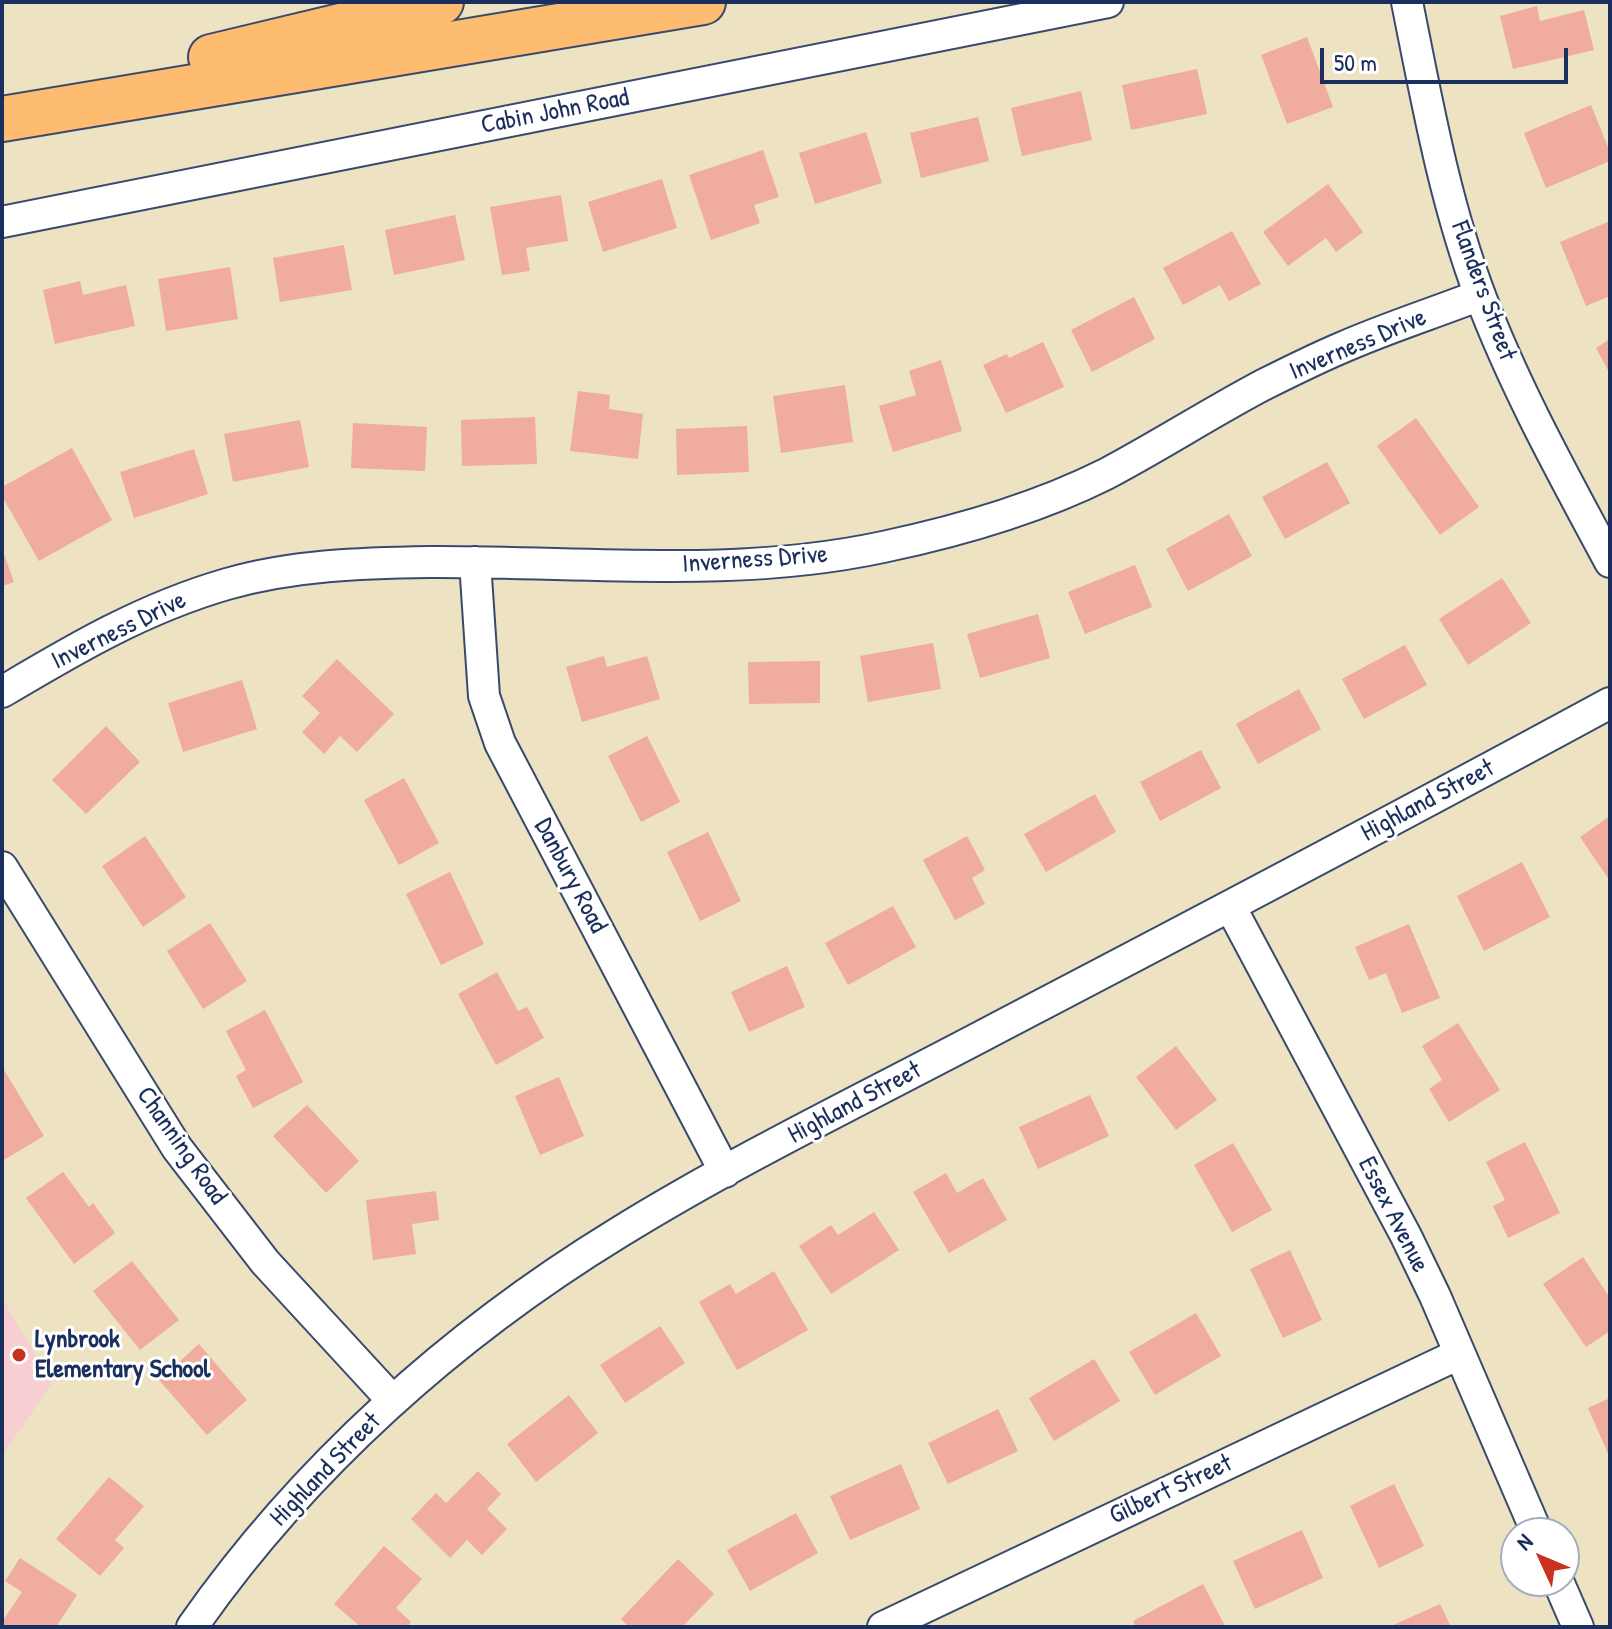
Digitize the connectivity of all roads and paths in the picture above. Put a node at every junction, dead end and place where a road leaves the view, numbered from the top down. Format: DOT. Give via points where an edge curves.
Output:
graph roads {
  1 [pos="441,2"];
  2 [pos="703,2"];
  3 [pos="1108,2"];
  4 [pos="1407,2"];
  5 [pos="2,106"];
  6 [pos="2,119"];
  7 [pos="2,222"];
  8 [pos="1480,295"];
  9 [pos="475,562"];
  10 [pos="1610,562"];
  11 [pos="2,692"];
  12 [pos="1610,703"];
  13 [pos="2,867"];
  14 [pos="1230,906"];
  15 [pos="725,1172"];
  16 [pos="1459,1354"];
  17 [pos="393,1401"];
  18 [pos="1530,1517"];
  19 [pos="1565,1597"];
  20 [pos="192,1627"];
  21 [pos="883,1627"];
  22 [pos="1578,1627"];
  1 -- 5 [label="highway"];
  2 -- 6 [label="highway"];
  3 -- 7 [label="street, Cabin John Road"];
  4 -- 8 [label="street, Flanders Street" via="1431,121"];
  8 -- 9 [label="street, Inverness Drive" via="1341,348 1104,475 972,526 795,561 702,566"];
  8 -- 10 [label="street, Flanders Street" via="1533,418"];
  9 -- 11 [label="street, Inverness Drive" via="368,563 231,583 167,604 87,641"];
  9 -- 15 [label="street, Danbury Road" via="484,696 500,743"];
  12 -- 14 [label="street, Highland Street"];
  13 -- 17 [label="street, Channing Road" via="177,1148 265,1262"];
  14 -- 15 [label="street, Highland Street"];
  14 -- 16 [label="street, Essex Avenue" via="1406,1236"];
  15 -- 17 [label="street, Highland Street" via="617,1233 529,1292"];
  16 -- 18 [label="street, Essex Avenue"];
  16 -- 21 [label="street, Gilbert Street"];
  17 -- 20 [label="street, Highland Street" via="276,1519"];
  19 -- 22 [label="street"];
}
